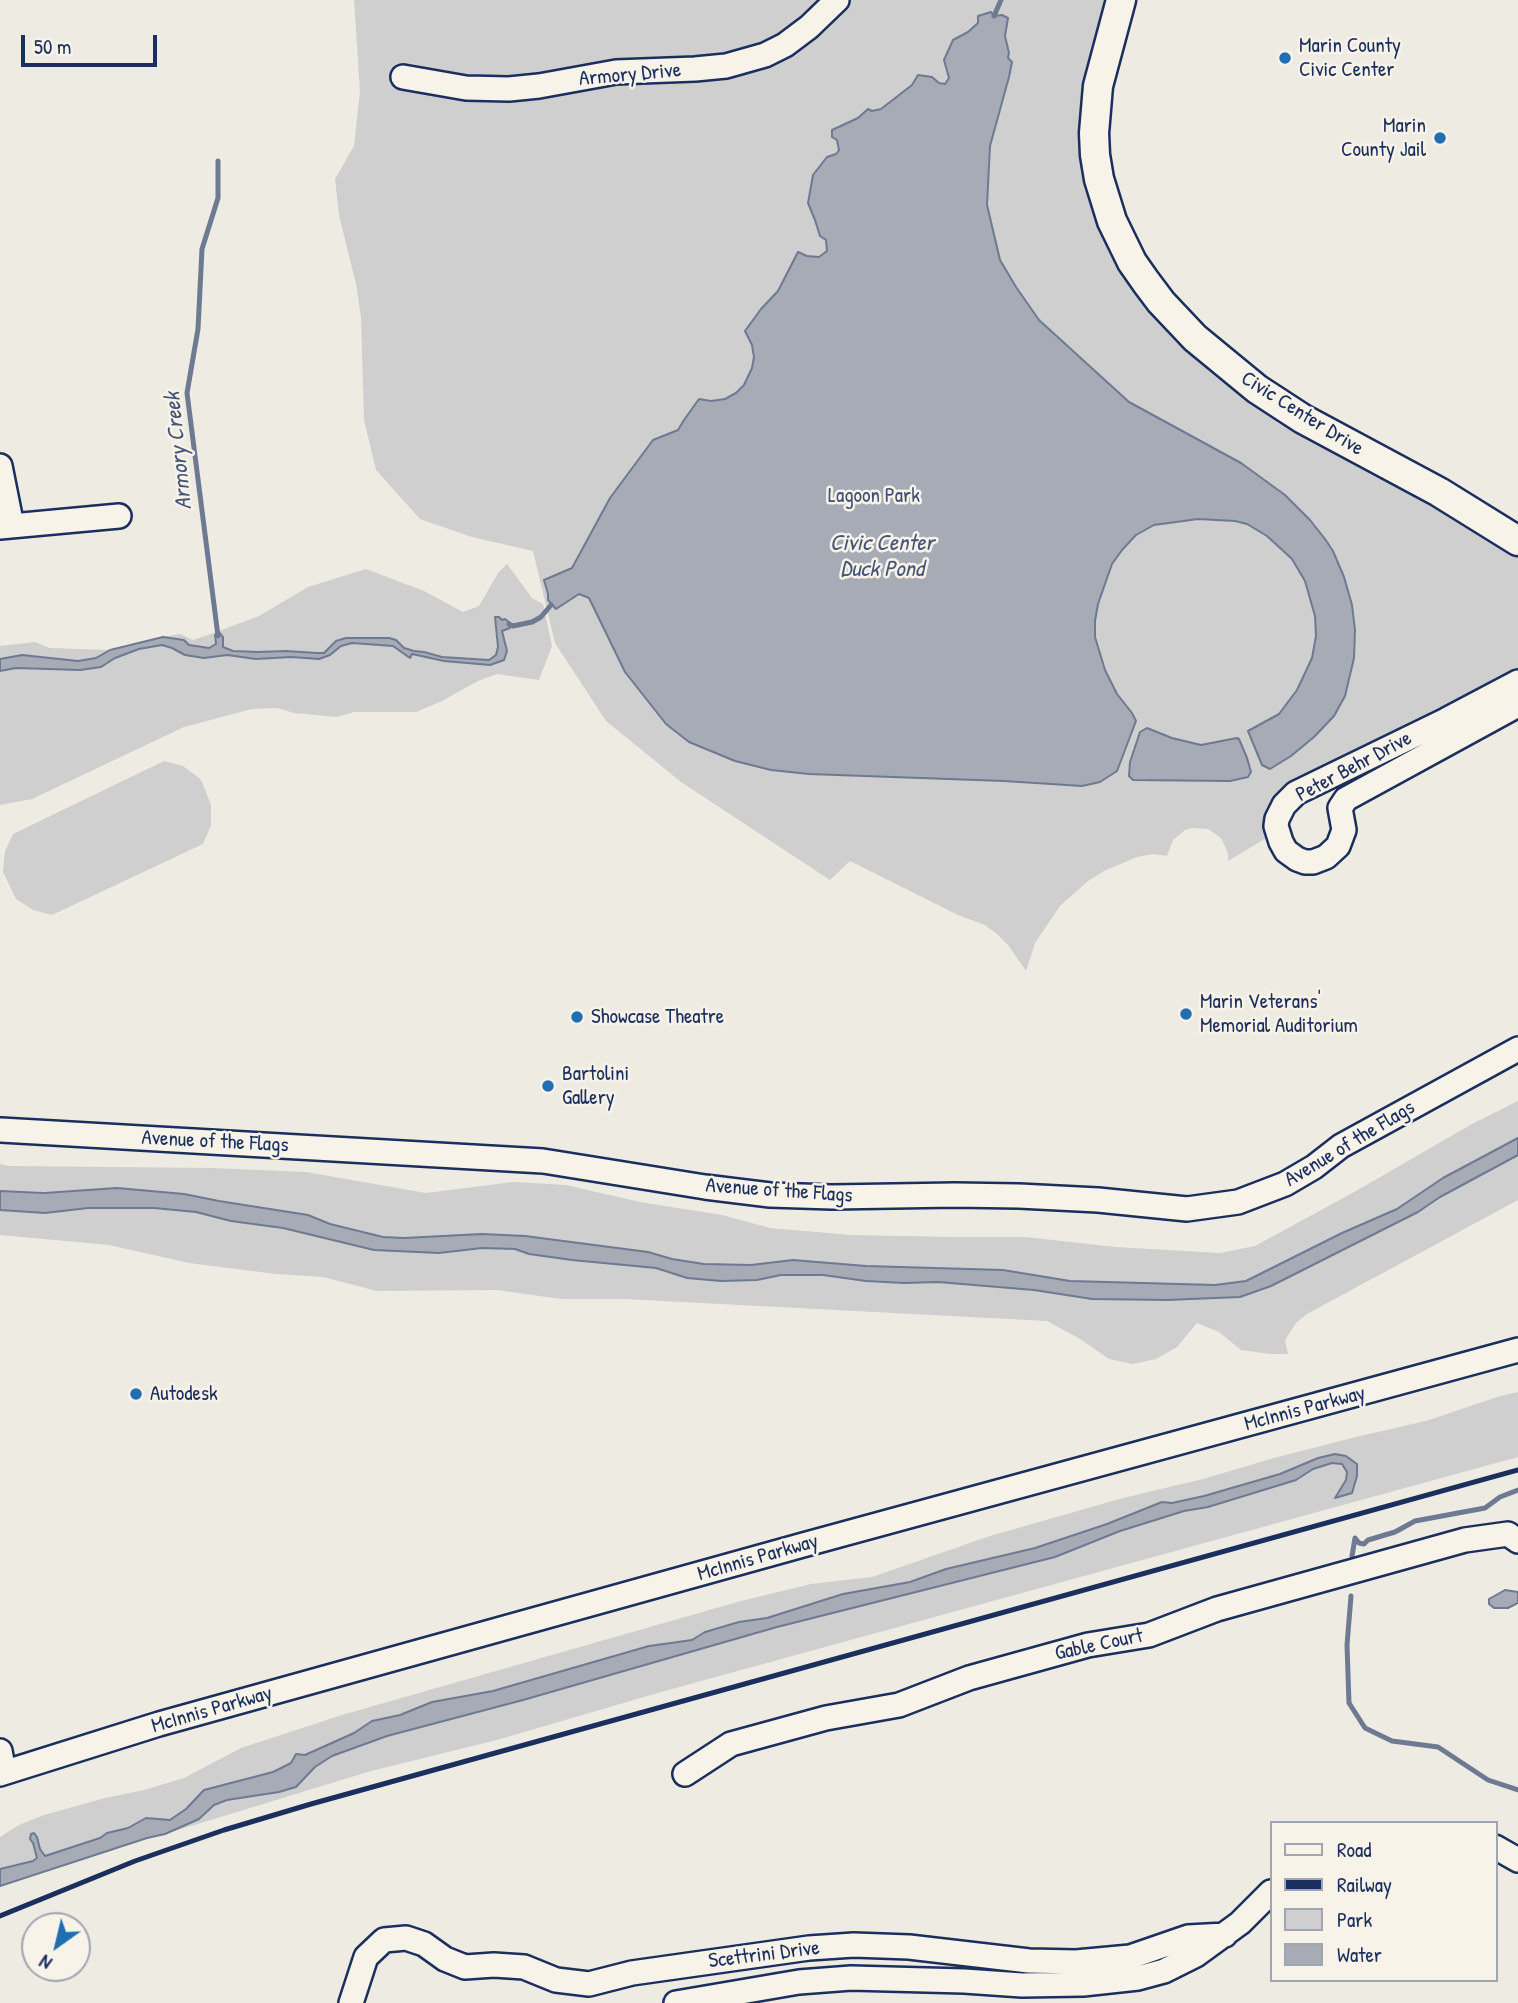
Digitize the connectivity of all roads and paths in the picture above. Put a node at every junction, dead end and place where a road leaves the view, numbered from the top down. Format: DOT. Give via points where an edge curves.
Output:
graph roads {
  1 [pos="836,0"];
  2 [pos="1121,0"];
  3 [pos="403,77"];
  4 [pos="0,467"];
  5 [pos="119,516"];
  6 [pos="6,527"];
  7 [pos="1518,541"];
  8 [pos="1518,682"];
  9 [pos="1518,705"];
  10 [pos="1518,1049"];
  11 [pos="1,1130"];
  12 [pos="1518,1350"];
  13 [pos="1518,1541"];
  14 [pos="1,1766"];
  15 [pos="685,1774"];
  16 [pos="1497,1848"];
  17 [pos="1518,1860"];
  18 [pos="1270,1893"];
  19 [pos="1225,1935"];
  20 [pos="352,2003"];
  21 [pos="676,2003"];
  1 -- 3 [label="street, Armory Drive" via="785,45 726,66 616,72 509,89 466,88"];
  2 -- 7 [label="street, Civic Center Drive" via="1098,86 1096,155 1112,222 1146,282 1195,338 1264,394"];
  4 -- 6 [label="street"];
  5 -- 6 [label="street"];
  8 -- 9 [label="street, Peter Behr Drive" via="1296,793 1277,819 1286,851 1305,862 1326,857 1338,846 1344,830 1340,808 1346,799"];
  10 -- 11 [label="street, Avenue of the Flags" via="1341,1146 1285,1184 1238,1202 1187,1209 1019,1196 770,1195 543,1161"];
  12 -- 14 [label="street, McInnis Parkway"];
  13 -- 15 [label="street, Gable Court" via="1508,1535 1465,1540 1217,1609 1149,1635 1088,1645 969,1678 899,1705 826,1718 731,1744"];
  16 -- 17 [label="street"];
  18 -- 19 [label="street, Scettrini Drive"];
  19 -- 20 [label="street, Scettrini Drive" via="1188,1937 1130,1957 1076,1962 909,1947 832,1946 632,1973 589,1984 556,1980 524,1967 465,1967 406,1938 384,1940 366,1957"];
  19 -- 21 [label="street, Scettrini Drive" via="1164,1971 1138,1978 1034,1984 851,1978"];
}
